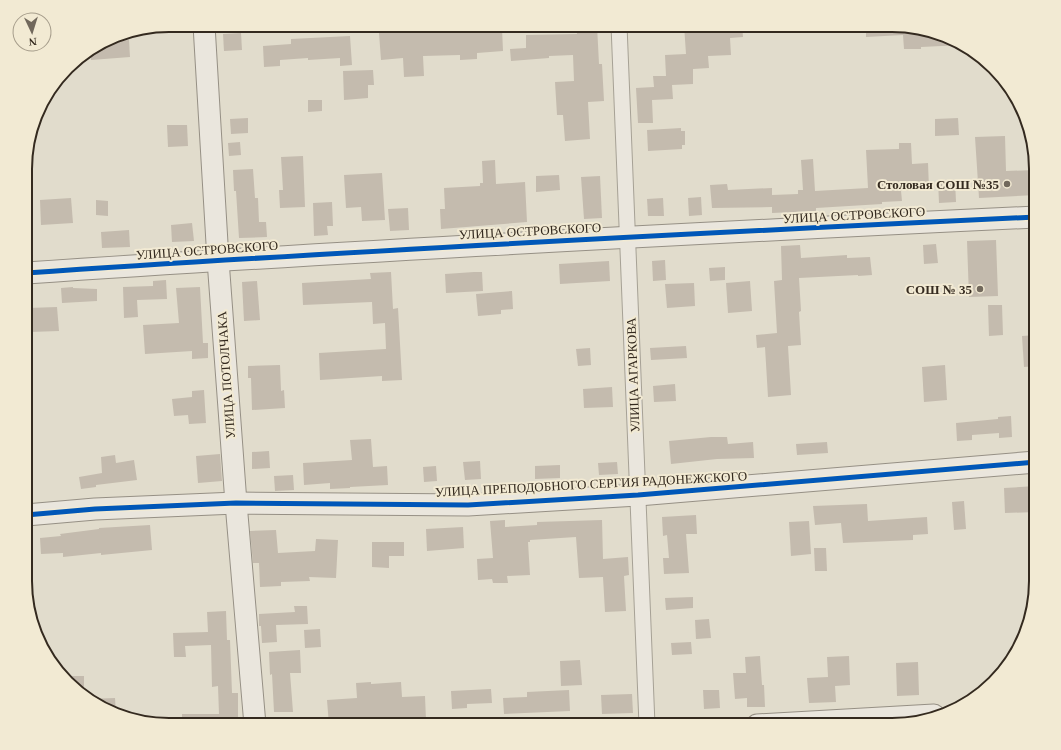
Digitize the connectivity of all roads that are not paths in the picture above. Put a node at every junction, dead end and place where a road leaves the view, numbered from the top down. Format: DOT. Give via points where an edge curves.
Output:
graph roads {
  1 [pos="204,32"];
  2 [pos="619,32"];
  3 [pos="1029,217"];
  4 [pos="627,237"];
  5 [pos="218,260"];
  6 [pos="32,273"];
  7 [pos="1029,463"];
  8 [pos="638,495"];
  9 [pos="236,503"];
  10 [pos="32,514"];
  11 [pos="914,716"];
  12 [pos="254,718"];
  13 [pos="647,718"];
  14 [pos="881,718"];
  1 -- 5 [label="street, УЛИЦА ПОТОЛЧАКА"];
  2 -- 4 [label="street, УЛИЦА АГАРКОВА"];
  3 -- 4 [label="street, УЛИЦА ОСТРОВСКОГО"];
  4 -- 5 [label="street, УЛИЦА ОСТРОВСКОГО"];
  4 -- 8 [label="street, УЛИЦА АГАРКОВА"];
  5 -- 6 [label="street, УЛИЦА ОСТРОВСКОГО"];
  5 -- 9 [label="street, УЛИЦА ПОТОЛЧАКА"];
  7 -- 8 [label="street, УЛИЦА ПРЕПОДОБНОГО СЕРГИЯ РАДОНЕЖСКОГО"];
  8 -- 9 [label="street, УЛИЦА ПРЕПОДОБНОГО СЕРГИЯ РАДОНЕЖСКОГО" via="468,505"];
  8 -- 13 [label="street, УЛИЦА АГАРКОВА"];
  9 -- 10 [label="street, УЛИЦА ПРЕПОДОБНОГО СЕРГИЯ РАДОНЕЖСКОГО"];
  9 -- 12 [label="street, УЛИЦА ПОТОЛЧАКА"];
  11 -- 14 [label="street"];
}
